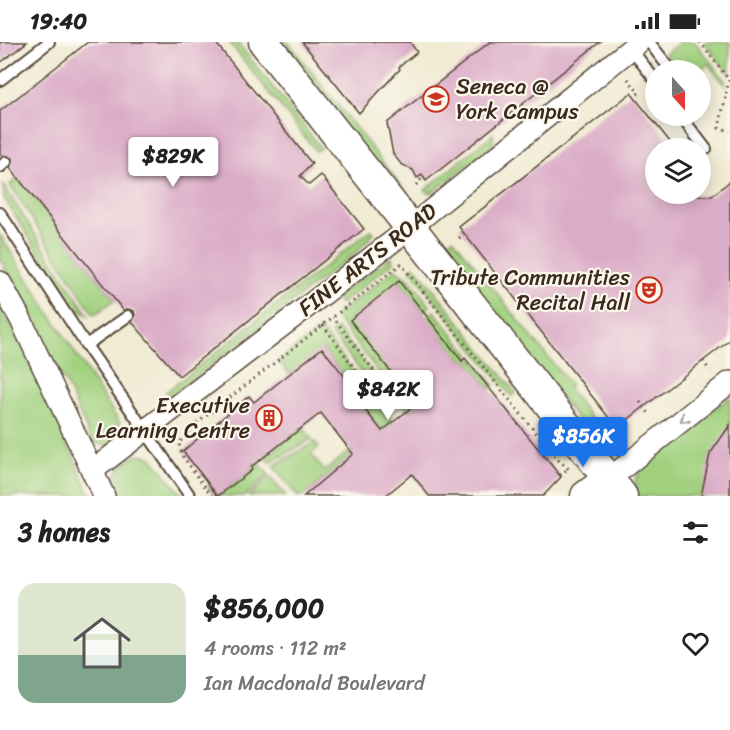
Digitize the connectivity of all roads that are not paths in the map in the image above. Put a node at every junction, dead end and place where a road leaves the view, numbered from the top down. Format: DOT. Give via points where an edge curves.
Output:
graph roads {
  1 [pos="49,42"];
  2 [pos="264,42"];
  3 [pos="640,44"];
  4 [pos="647,60"];
  5 [pos="659,60"];
  6 [pos="0,80"];
  7 [pos="688,126"];
  8 [pos="698,138"];
  9 [pos="0,213"];
  10 [pos="410,226"];
  11 [pos="0,282"];
  12 [pos="128,316"];
  13 [pos="86,345"];
  14 [pos="730,382"];
  15 [pos="144,432"];
  16 [pos="92,471"];
  17 [pos="599,486"];
  18 [pos="104,496"];
  19 [pos="190,496"];
  1 -- 6 [label="lane"];
  2 -- 10 [label="street"];
  3 -- 4 [label="lane"];
  3 -- 5 [label="lane"];
  3 -- 10 [label="street, FINE ARTS ROAD"];
  7 -- 8 [label="lane"];
  9 -- 13 [label="lane"];
  10 -- 15 [label="street, FINE ARTS ROAD"];
  10 -- 17 [label="street"];
  11 -- 16 [label="street"];
  12 -- 13 [label="lane"];
  13 -- 15 [label="lane"];
  14 -- 17 [label="street, one-way"];
  15 -- 16 [label="street, FINE ARTS ROAD"];
  15 -- 19 [label="lane"];
  16 -- 18 [label="street"];
}
